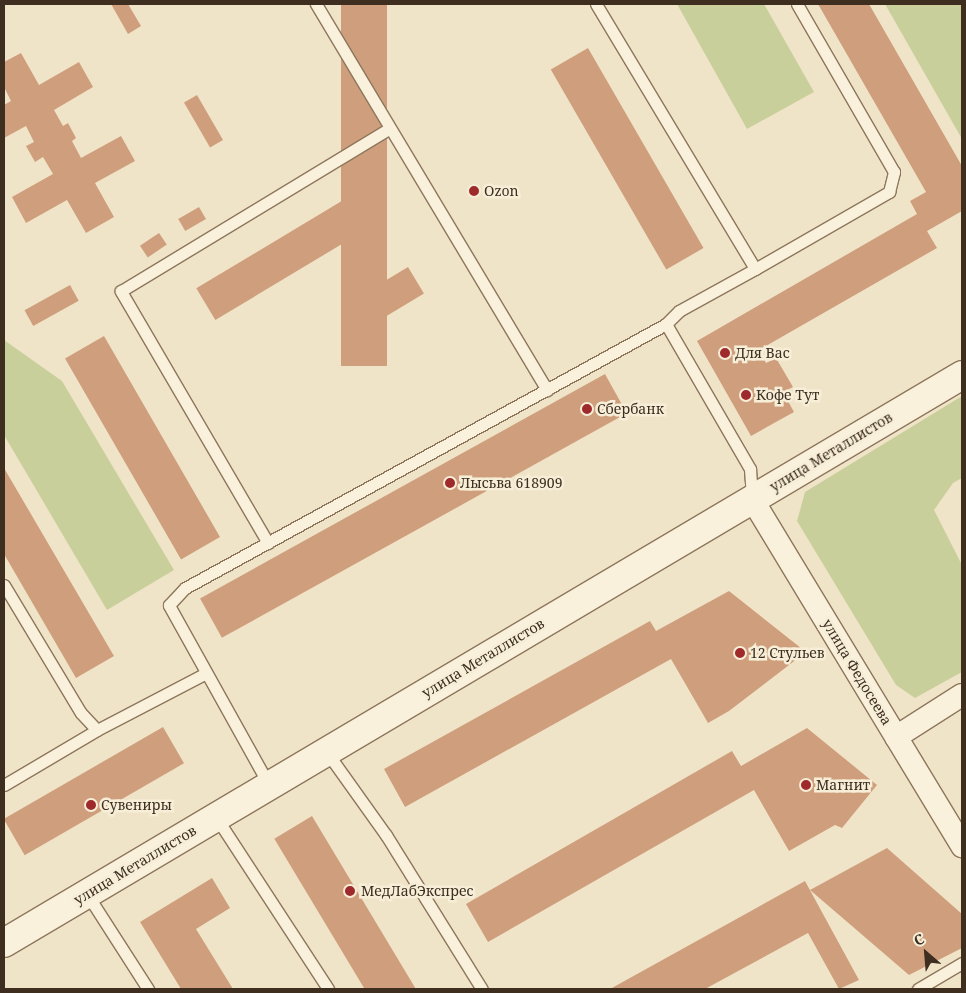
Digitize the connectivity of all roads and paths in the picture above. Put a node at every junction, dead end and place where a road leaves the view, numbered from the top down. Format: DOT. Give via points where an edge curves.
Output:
graph roads {
  1 [pos="316,4"];
  2 [pos="596,4"];
  3 [pos="797,4"];
  4 [pos="389,130"];
  5 [pos="755,269"];
  6 [pos="666,324"];
  7 [pos="962,375"];
  8 [pos="547,390"];
  9 [pos="752,499"];
  10 [pos="268,543"];
  11 [pos="4,585"];
  12 [pos="206,673"];
  13 [pos="962,694"];
  14 [pos="97,730"];
  15 [pos="896,737"];
  16 [pos="326,751"];
  17 [pos="4,785"];
  18 [pos="269,785"];
  19 [pos="216,817"];
  20 [pos="962,846"];
  21 [pos="87,894"];
  22 [pos="4,943"];
  23 [pos="962,963"];
  24 [pos="148,989"];
  25 [pos="328,989"];
  26 [pos="482,989"];
  27 [pos="918,989"];
  1 -- 4 [label="lane"];
  2 -- 5 [label="lane"];
  3 -- 5 [label="lane" via="894,172 889,192"];
  4 -- 8 [label="lane"];
  4 -- 10 [label="lane" via="121,291"];
  5 -- 6 [label="lane" via="679,311"];
  6 -- 8 [label="lane"];
  6 -- 9 [label="lane" via="750,469"];
  7 -- 9 [label="street, улица Металлистов"];
  8 -- 10 [label="lane"];
  9 -- 15 [label="street, улица Федосеева"];
  9 -- 16 [label="street, улица Металлистов"];
  10 -- 12 [label="lane" via="185,588 169,605"];
  11 -- 14 [label="lane" via="81,713"];
  12 -- 14 [label="lane"];
  12 -- 18 [label="lane"];
  13 -- 15 [label="street"];
  14 -- 17 [label="lane"];
  15 -- 20 [label="street, улица Федосеева"];
  16 -- 18 [label="street, улица Металлистов"];
  16 -- 26 [label="lane" via="386,835"];
  18 -- 19 [label="street, улица Металлистов"];
  19 -- 21 [label="street, улица Металлистов"];
  19 -- 25 [label="lane"];
  21 -- 22 [label="street, улица Металлистов"];
  21 -- 24 [label="lane"];
  23 -- 27 [label="lane"];
}
